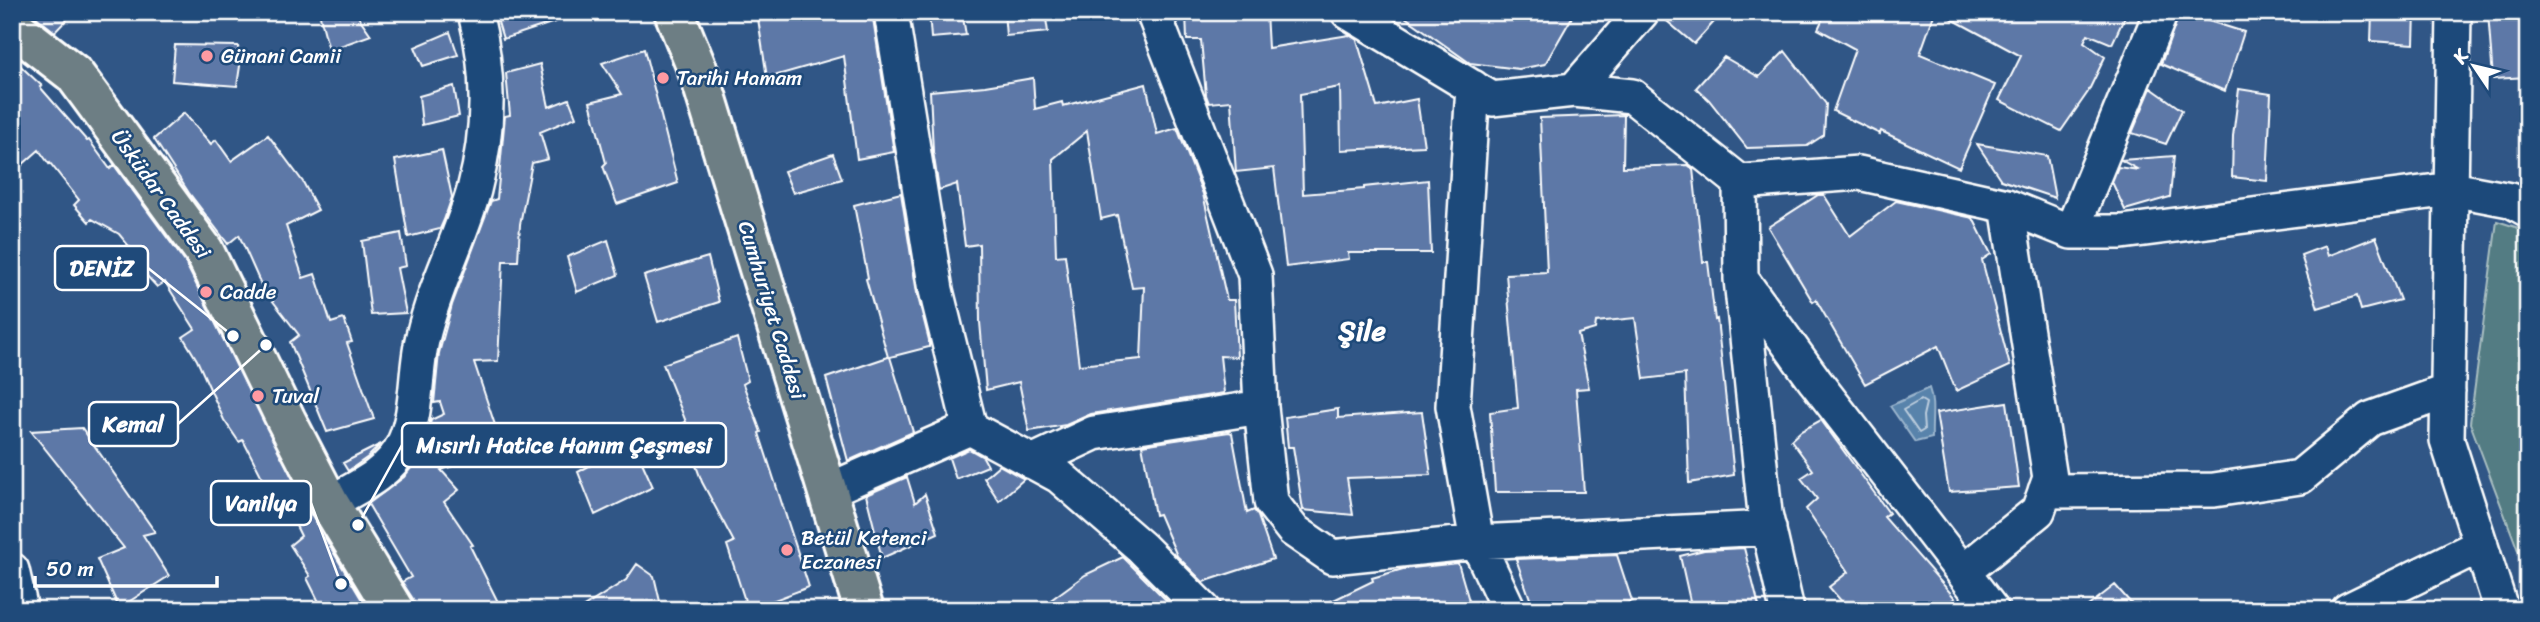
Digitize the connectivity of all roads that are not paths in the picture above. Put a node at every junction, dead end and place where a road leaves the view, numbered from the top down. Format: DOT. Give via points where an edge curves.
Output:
graph roads {
  1 [pos="475,12"];
  2 [pos="674,12"];
  3 [pos="891,12"];
  4 [pos="1153,12"];
  5 [pos="1348,12"];
  6 [pos="1642,12"];
  7 [pos="2161,12"];
  8 [pos="2454,12"];
  9 [pos="12,26"];
  10 [pos="1473,87"];
  11 [pos="1574,90"];
  12 [pos="1740,183"];
  13 [pos="2452,189"];
  14 [pos="2007,206"];
  15 [pos="2528,210"];
  16 [pos="2071,232"];
  17 [pos="1741,279"];
  18 [pos="2448,391"];
  19 [pos="1261,407"];
  20 [pos="970,428"];
  21 [pos="1032,462"];
  22 [pos="827,491"];
  23 [pos="2045,491"];
  24 [pos="329,503"];
  25 [pos="1769,528"];
  26 [pos="1476,542"];
  27 [pos="2481,545"];
  28 [pos="12,570"];
  29 [pos="1963,572"];
  30 [pos="21,610"];
  31 [pos="394,610"];
  32 [pos="864,610"];
  33 [pos="1204,610"];
  34 [pos="1509,610"];
  35 [pos="1787,610"];
  36 [pos="1992,610"];
  37 [pos="2348,610"];
  38 [pos="2504,610"];
  1 -- 24 [label="street" via="488,77 487,115 474,191 422,337 412,416 403,445 388,466"];
  2 -- 22 [label="main road, Cumhuriyet Caddesi" via="700,76"];
  3 -- 20 [label="street" via="936,290"];
  4 -- 19 [label="street" via="1255,275"];
  5 -- 10 [label="street"];
  6 -- 11 [label="street"];
  7 -- 16 [label="street"];
  8 -- 13 [label="street"];
  9 -- 24 [label="main road, Üsküdar Caddesi" via="74,74 204,251"];
  10 -- 11 [label="street" via="1492,99"];
  10 -- 26 [label="street" via="1453,406"];
  11 -- 12 [label="street" via="1632,96"];
  12 -- 14 [label="street" via="1859,173"];
  12 -- 17 [label="street"];
  13 -- 15 [label="street" via="2510,200"];
  13 -- 16 [label="street" via="2122,232"];
  13 -- 18 [label="street"];
  14 -- 16 [label="street"];
  14 -- 23 [label="street" via="2050,478"];
  17 -- 25 [label="street"];
  17 -- 29 [label="street"];
  18 -- 23 [label="street" via="2370,419 2300,477 2214,490"];
  18 -- 27 [label="street" via="2447,440"];
  19 -- 21 [label="street" via="1094,433"];
  19 -- 26 [label="street" via="1271,502 1293,530 1332,557"];
  20 -- 21 [label="street"];
  20 -- 22 [label="street"];
  21 -- 33 [label="street" via="1059,476 1141,547"];
  22 -- 32 [label="main road, Cumhuriyet Caddesi"];
  23 -- 29 [label="street" via="2038,511"];
  24 -- 31 [label="main road, Üsküdar Caddesi"];
  25 -- 26 [label="street"];
  25 -- 35 [label="street"];
  26 -- 34 [label="street"];
  27 -- 37 [label="street"];
  27 -- 38 [label="street"];
  28 -- 30 [label="street"];
  29 -- 36 [label="street"];
}
